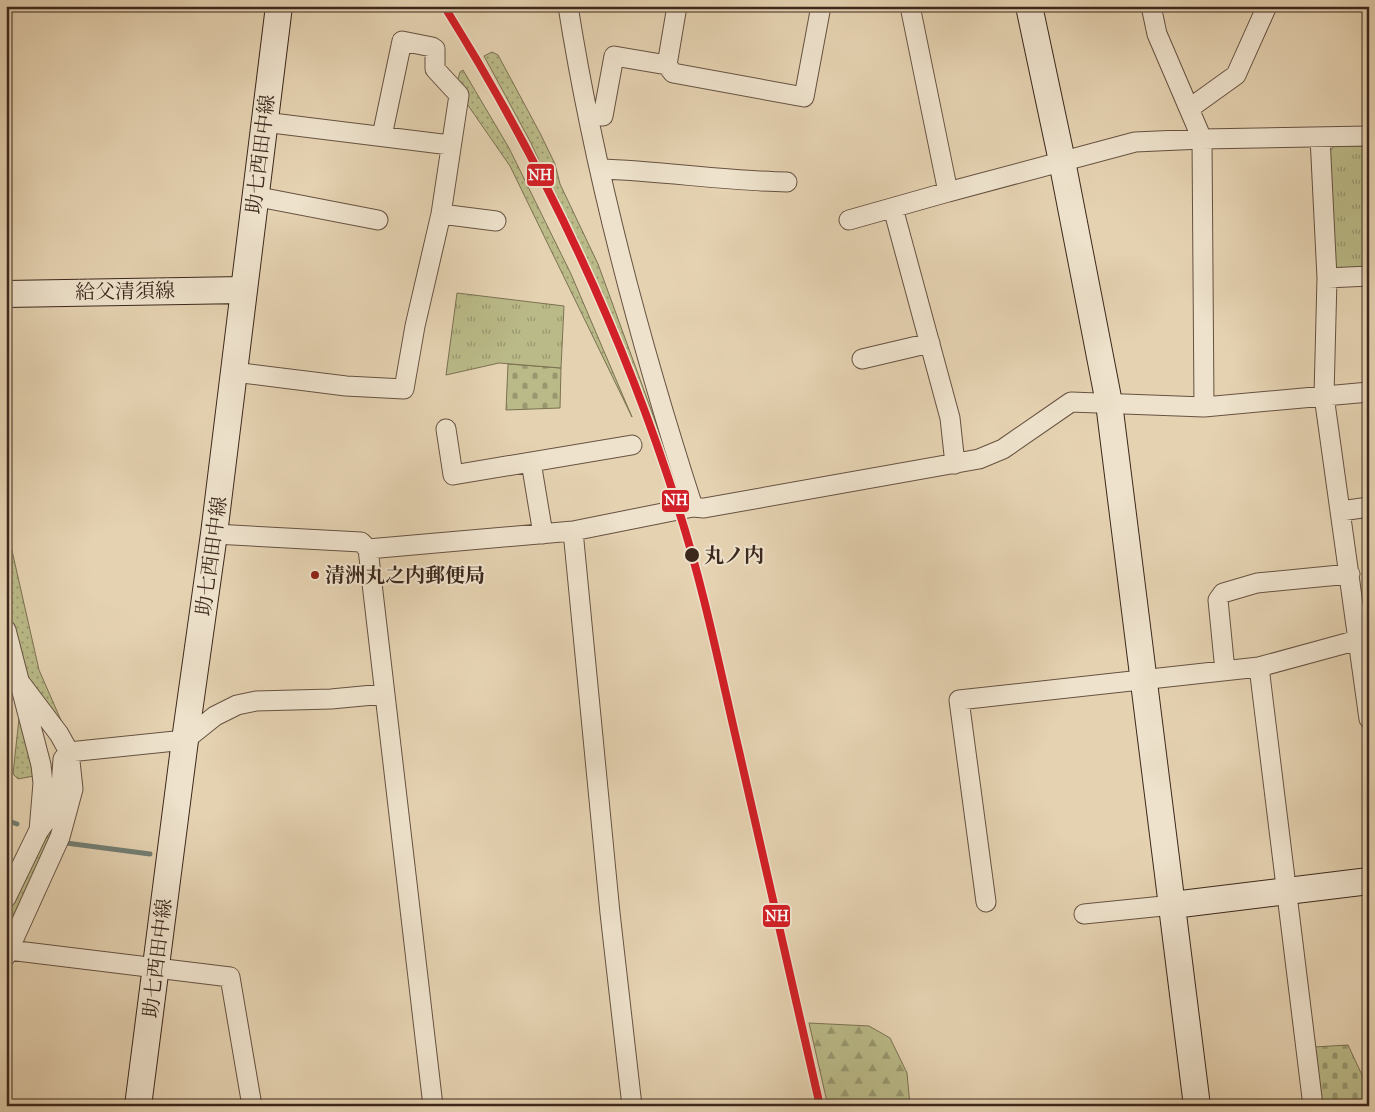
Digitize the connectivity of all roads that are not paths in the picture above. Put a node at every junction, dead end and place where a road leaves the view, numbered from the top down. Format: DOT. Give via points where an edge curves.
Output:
graph roads {
  1 [pos="279,6"];
  2 [pos="568,6"];
  3 [pos="677,6"];
  4 [pos="822,6"];
  5 [pos="910,6"];
  6 [pos="1029,6"];
  7 [pos="1151,6"];
  8 [pos="1267,6"];
  9 [pos="667,66"];
  10 [pos="1190,108"];
  11 [pos="588,114"];
  12 [pos="264,122"];
  13 [pos="382,136"];
  14 [pos="1369,136"];
  15 [pos="1320,137"];
  16 [pos="1202,139"];
  17 [pos="450,145"];
  18 [pos="1062,161"];
  19 [pos="600,169"];
  20 [pos="787,182"];
  21 [pos="948,192"];
  22 [pos="254,196"];
  23 [pos="893,208"];
  24 [pos="441,214"];
  25 [pos="378,220"];
  26 [pos="849,220"];
  27 [pos="496,221"];
  28 [pos="1369,276"];
  29 [pos="1327,278"];
  30 [pos="243,290"];
  31 [pos="6,294"];
  32 [pos="930,343"];
  33 [pos="862,359"];
  34 [pos="234,372"];
  35 [pos="1369,392"];
  36 [pos="1324,396"];
  37 [pos="1110,403"];
  38 [pos="1204,407"];
  39 [pos="446,429"];
  40 [pos="632,446"];
  41 [pos="531,462"];
  42 [pos="955,464"];
  43 [pos="693,507"];
  44 [pos="1369,508"];
  45 [pos="1341,511"];
  46 [pos="573,531"];
  47 [pos="214,534"];
  48 [pos="543,534"];
  49 [pos="368,549"];
  50 [pos="1350,574"];
  51 [pos="6,630"];
  52 [pos="1364,639"];
  53 [pos="1259,667"];
  54 [pos="1225,671"];
  55 [pos="1144,680"];
  56 [pos="19,681"];
  57 [pos="384,694"];
  58 [pos="1369,719"];
  59 [pos="185,740"];
  60 [pos="68,752"];
  61 [pos="38,832"];
  62 [pos="1369,881"];
  63 [pos="1287,890"];
  64 [pos="6,898"];
  65 [pos="986,902"];
  66 [pos="1173,905"];
  67 [pos="1084,914"];
  68 [pos="8,953"];
  69 [pos="155,968"];
  70 [pos="138,1106"];
  71 [pos="252,1106"];
  72 [pos="433,1106"];
  73 [pos="632,1106"];
  74 [pos="1197,1106"];
  75 [pos="1313,1106"];
  1 -- 12 [label="main road, 助七西田中線"];
  2 -- 11 [label="street"];
  3 -- 9 [label="street"];
  4 -- 9 [label="street" via="804,97 673,73"];
  5 -- 21 [label="street"];
  6 -- 18 [label="main road"];
  7 -- 10 [label="street" via="1157,34"];
  8 -- 10 [label="street" via="1236,75"];
  9 -- 11 [label="street" via="614,56 603,116"];
  10 -- 16 [label="street"];
  11 -- 19 [label="street"];
  12 -- 13 [label="street"];
  12 -- 22 [label="main road, 助七西田中線"];
  13 -- 17 [label="street"];
  13 -- 17 [label="street" via="402,41 435,49 435,69 458,95"];
  14 -- 15 [label="street"];
  15 -- 16 [label="street"];
  15 -- 29 [label="street"];
  16 -- 18 [label="street" via="1135,142"];
  16 -- 38 [label="street"];
  17 -- 24 [label="street" via="451,157"];
  18 -- 21 [label="street"];
  18 -- 37 [label="main road"];
  19 -- 20 [label="street"];
  19 -- 43 [label="street" via="627,290 656,394"];
  21 -- 23 [label="street"];
  22 -- 25 [label="street"];
  22 -- 30 [label="main road, 助七西田中線"];
  23 -- 26 [label="street"];
  23 -- 32 [label="street"];
  24 -- 27 [label="street"];
  24 -- 34 [label="street" via="404,389 346,386"];
  28 -- 29 [label="street"];
  29 -- 36 [label="street"];
  30 -- 31 [label="main road, 給父清須線"];
  30 -- 34 [label="main road, 助七西田中線"];
  32 -- 33 [label="street"];
  32 -- 42 [label="street" via="950,418"];
  34 -- 47 [label="main road, 助七西田中線"];
  35 -- 36 [label="street"];
  36 -- 38 [label="street"];
  36 -- 45 [label="street"];
  37 -- 38 [label="street"];
  37 -- 42 [label="street" via="1071,402 1003,449"];
  37 -- 55 [label="main road"];
  39 -- 41 [label="street" via="453,475"];
  40 -- 41 [label="street"];
  41 -- 48 [label="street"];
  42 -- 43 [label="street" via="704,508"];
  43 -- 46 [label="street"];
  44 -- 45 [label="street"];
  45 -- 50 [label="street"];
  46 -- 48 [label="street"];
  46 -- 73 [label="street"];
  47 -- 49 [label="street" via="361,542"];
  47 -- 59 [label="main road, 助七西田中線"];
  48 -- 49 [label="street"];
  49 -- 57 [label="street"];
  50 -- 52 [label="street"];
  50 -- 54 [label="street" via="1257,583 1223,593 1218,600"];
  51 -- 56 [label="street"];
  52 -- 53 [label="street"];
  52 -- 58 [label="street"];
  53 -- 54 [label="street"];
  53 -- 63 [label="street"];
  54 -- 55 [label="street"];
  55 -- 65 [label="street" via="959,700"];
  55 -- 66 [label="main road"];
  56 -- 60 [label="street" via="59,734"];
  56 -- 61 [label="street" via="40,765 42,783"];
  57 -- 59 [label="street" via="256,701 237,705 215,716"];
  57 -- 72 [label="street"];
  59 -- 60 [label="street"];
  59 -- 69 [label="main road, 助七西田中線"];
  60 -- 61 [label="street" via="63,759 60,802"];
  60 -- 68 [label="street" via="73,789 63,828"];
  61 -- 64 [label="street"];
  62 -- 63 [label="main road"];
  63 -- 66 [label="main road"];
  63 -- 75 [label="street"];
  66 -- 67 [label="street"];
  66 -- 74 [label="main road"];
  68 -- 69 [label="street"];
  69 -- 70 [label="main road, 助七西田中線"];
  69 -- 71 [label="street" via="230,977"];
}
